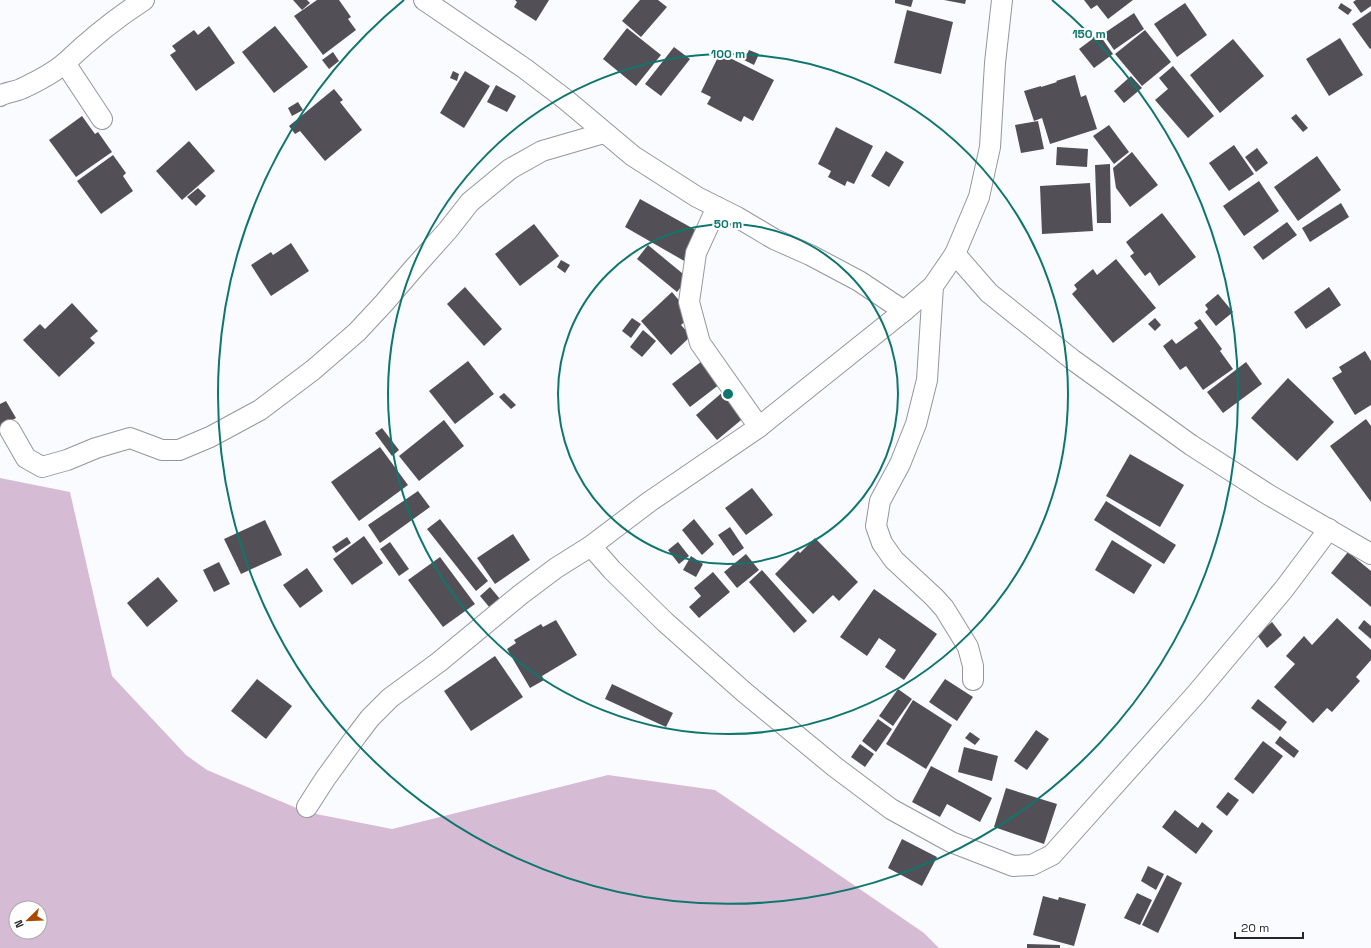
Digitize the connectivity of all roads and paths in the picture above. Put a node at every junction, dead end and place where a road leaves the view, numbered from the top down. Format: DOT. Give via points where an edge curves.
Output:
graph roads {
  1 [pos="144,0"];
  2 [pos="424,0"];
  3 [pos="1002,0"];
  4 [pos="65,63"];
  5 [pos="0,96"];
  6 [pos="102,119"];
  7 [pos="604,133"];
  8 [pos="717,207"];
  9 [pos="955,254"];
  10 [pos="934,286"];
  11 [pos="904,311"];
  12 [pos="759,427"];
  13 [pos="10,430"];
  14 [pos="1329,529"];
  15 [pos="591,546"];
  16 [pos="1371,554"];
  17 [pos="972,680"];
  18 [pos="307,807"];
  1 -- 4 [label="street" via="128,10"];
  2 -- 7 [label="street" via="524,68"];
  3 -- 9 [label="street" via="990,146 979,197"];
  4 -- 5 [label="street" via="54,72 19,90"];
  4 -- 6 [label="street"];
  7 -- 8 [label="street" via="633,156"];
  7 -- 13 [label="street" via="542,151 510,169 470,202 357,332 313,370 260,410 210,437 178,450 162,450 130,438 42,467 26,458"];
  8 -- 11 [label="street" via="774,239 859,281"];
  8 -- 12 [label="street" via="696,253 689,302 700,343"];
  9 -- 10 [label="street"];
  9 -- 14 [label="street" via="989,293 1073,360 1190,445"];
  10 -- 11 [label="street"];
  10 -- 17 [label="street" via="927,380 916,424 900,464 880,501 876,526 882,543 894,560 944,608 968,647 973,666"];
  11 -- 12 [label="street"];
  12 -- 15 [label="street" via="649,502"];
  14 -- 15 [label="street" via="1284,589 1196,694 1052,855 1032,865 1013,866 951,842 891,809 835,767 744,692 671,627"];
  14 -- 16 [label="street"];
  15 -- 18 [label="street" via="520,595 439,662 390,698 357,735"];
}
